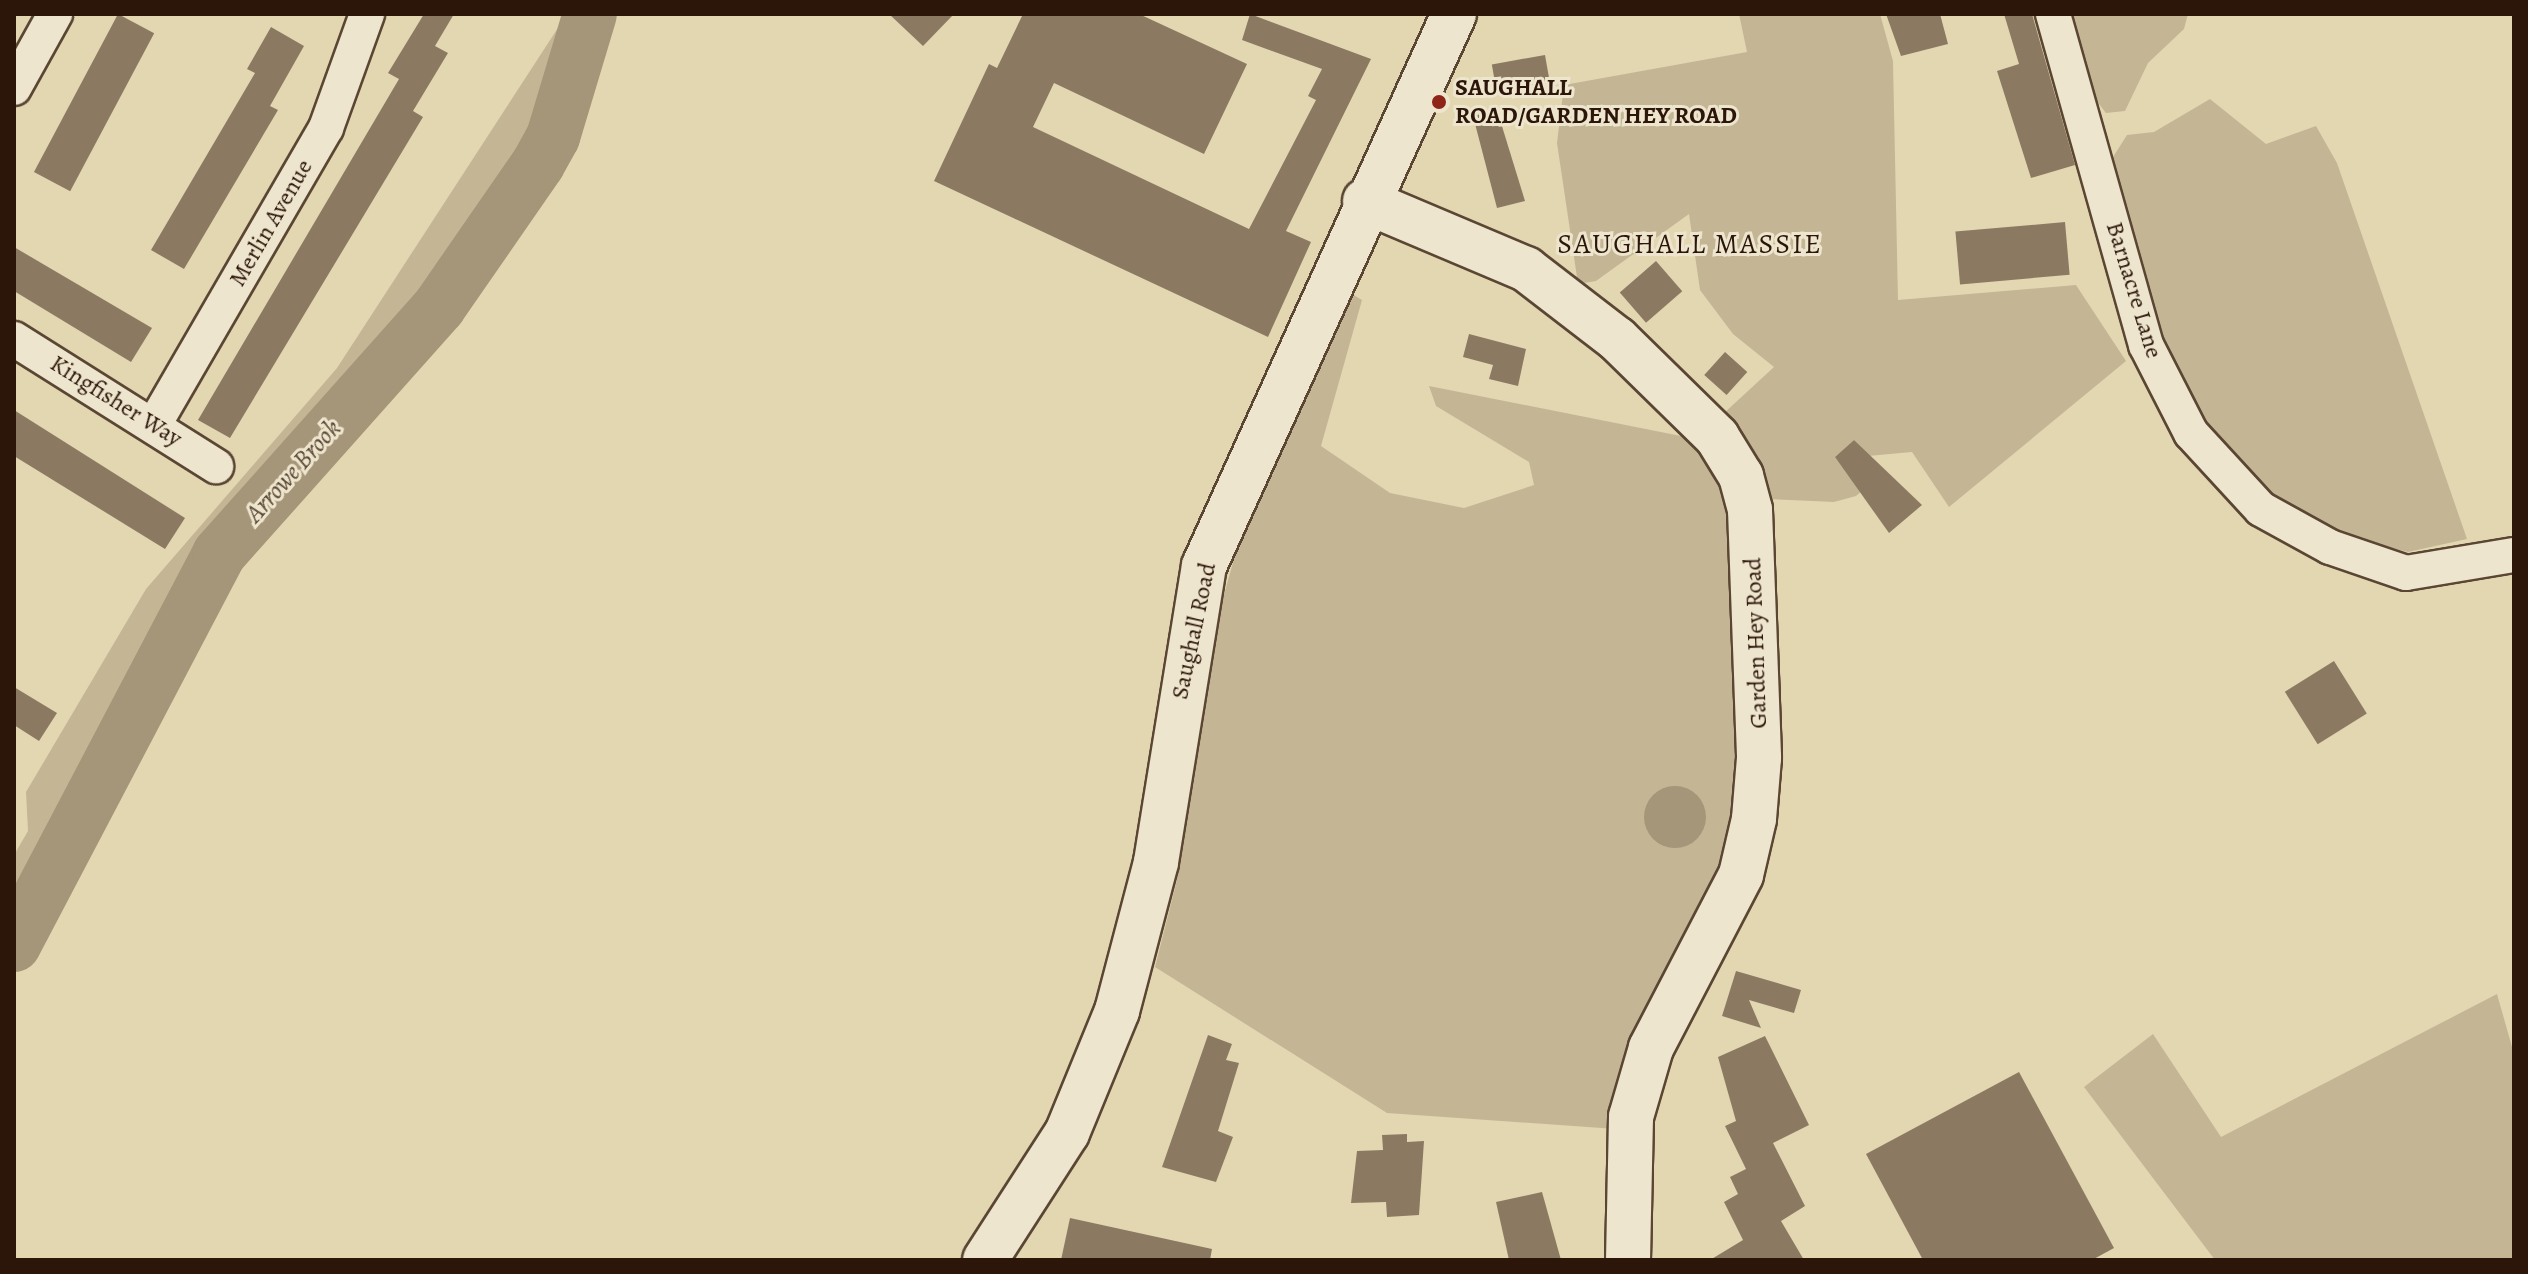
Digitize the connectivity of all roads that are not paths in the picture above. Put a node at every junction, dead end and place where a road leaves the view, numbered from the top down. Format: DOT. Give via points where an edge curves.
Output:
graph roads {
  1 [pos="55,14"];
  2 [pos="367,14"];
  3 [pos="1454,14"];
  4 [pos="2053,14"];
  5 [pos="14,88"];
  6 [pos="1365,201"];
  7 [pos="14,339"];
  8 [pos="155,423"];
  9 [pos="216,466"];
  10 [pos="2514,555"];
  11 [pos="985,1260"];
  12 [pos="1628,1260"];
  1 -- 5 [label="street"];
  2 -- 8 [label="street, Merlin Avenue" via="326,128"];
  3 -- 6 [label="street, Saughall Road"];
  4 -- 10 [label="street, Barnacre Lane" via="2146,345 2191,433 2261,509 2330,547 2406,573"];
  6 -- 11 [label="street, Saughall Road" via="1204,566 1156,862 1117,1011 1067,1133"];
  6 -- 12 [label="street, Garden Hey Road" via="1526,269 1617,339 1717,437 1741,476 1750,510 1759,758 1754,819 1741,875 1651,1048 1631,1117"];
  7 -- 8 [label="street, Kingfisher Way"];
  8 -- 9 [label="street, Kingfisher Way"];
}
